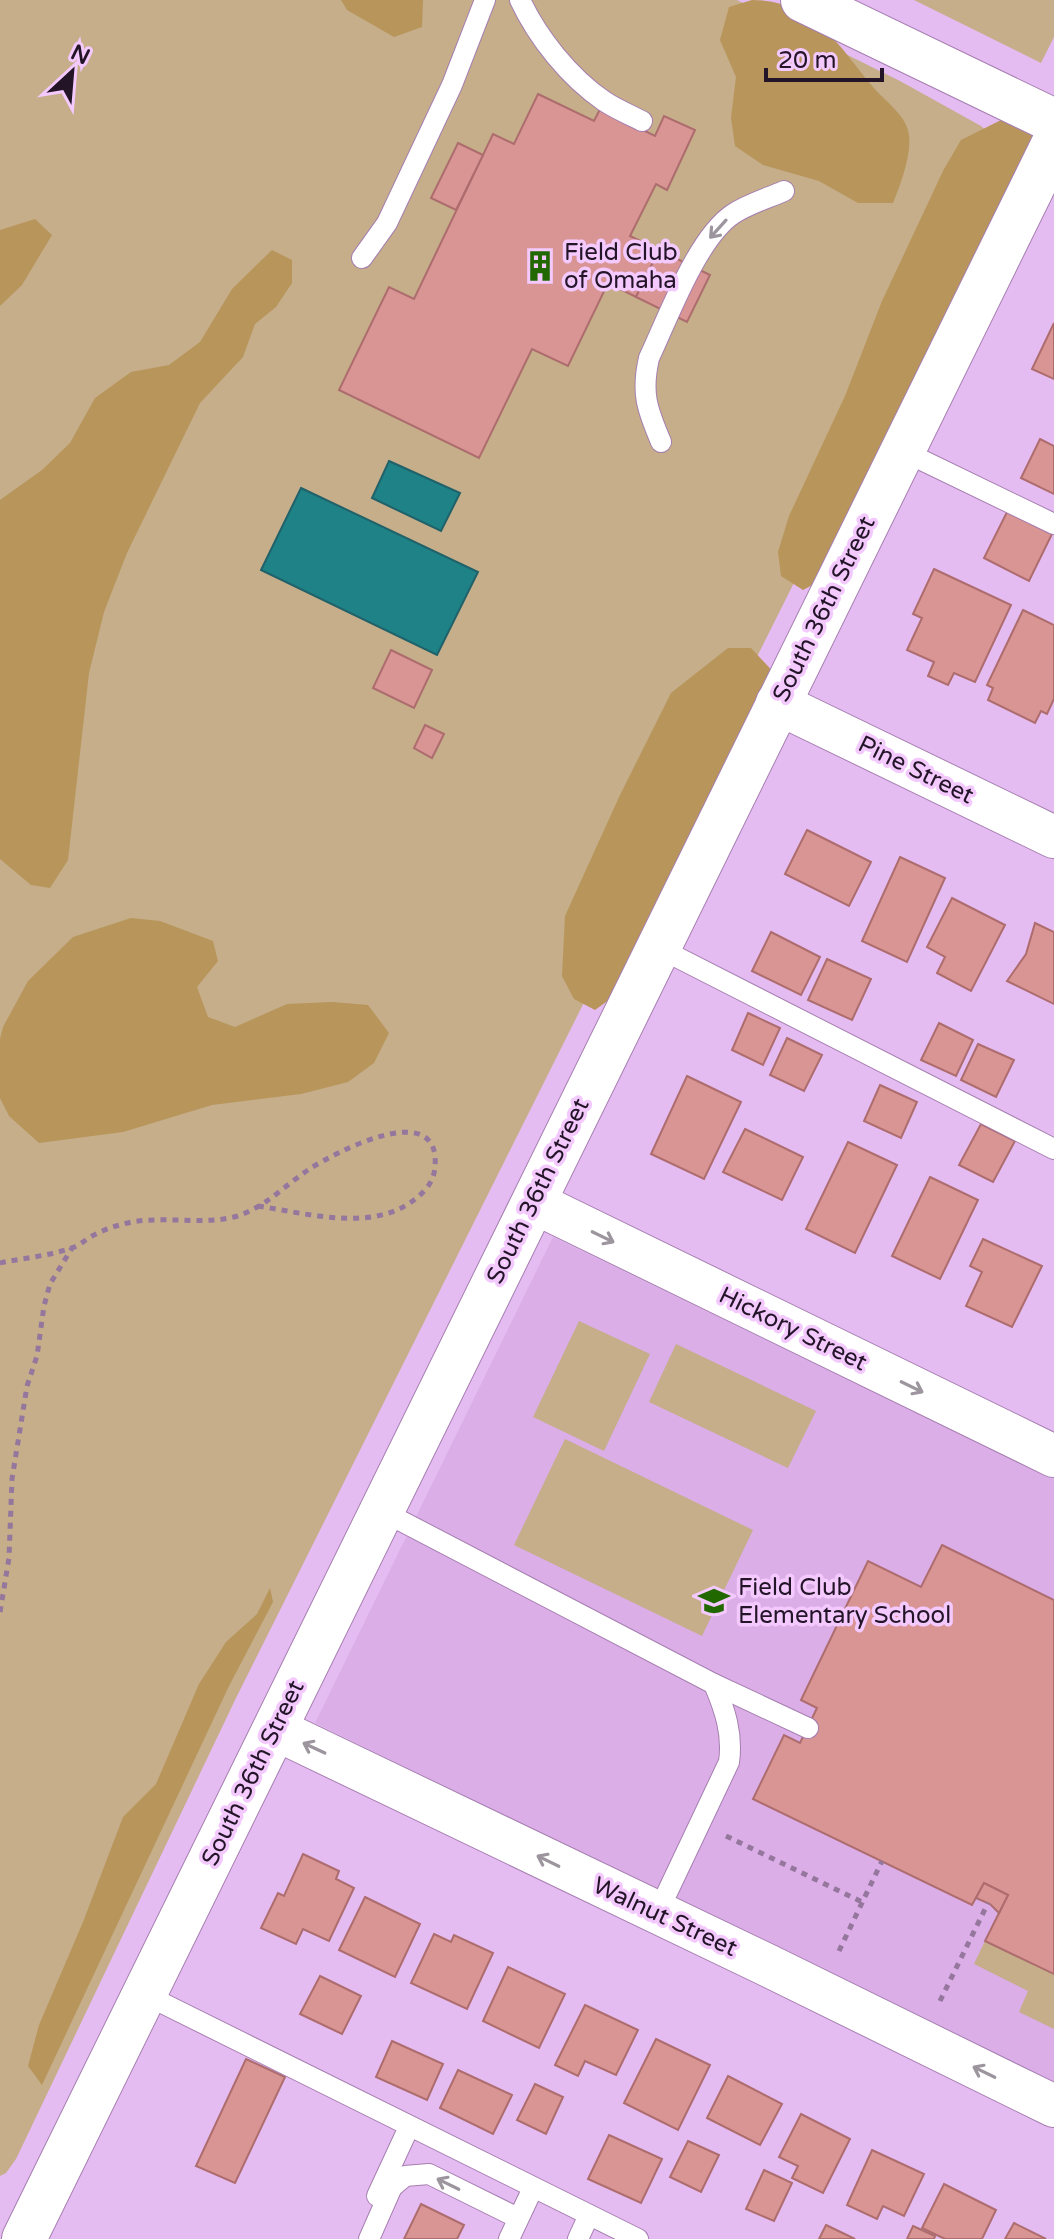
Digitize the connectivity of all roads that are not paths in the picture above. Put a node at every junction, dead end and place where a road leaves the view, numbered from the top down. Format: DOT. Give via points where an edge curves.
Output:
graph roads {
  1 [pos="485,0"];
  2 [pos="520,0"];
  3 [pos="803,0"];
  4 [pos="642,121"];
  5 [pos="1054,121"];
  6 [pos="1054,143"];
  7 [pos="784,191"];
  8 [pos="362,258"];
  9 [pos="661,442"];
  10 [pos="903,451"];
  11 [pos="1054,524"];
  12 [pos="777,703"];
  13 [pos="1054,837"];
  14 [pos="657,947"];
  15 [pos="1054,1149"];
  16 [pos="533,1202"];
  17 [pos="1054,1456"];
  18 [pos="382,1511"];
  19 [pos="714,1684"];
  20 [pos="808,1728"];
  21 [pos="275,1729"];
  22 [pos="657,1914"];
  23 [pos="144,1994"];
  24 [pos="1054,2106"];
  25 [pos="409,2127"];
  26 [pos="533,2188"];
  27 [pos="589,2215"];
  28 [pos="518,2218"];
  29 [pos="24,2239"];
  30 [pos="357,2239"];
  31 [pos="369,2239"];
  32 [pos="509,2239"];
  33 [pos="578,2239"];
  34 [pos="638,2239"];
  1 -- 8 [label="lane" via="387,223"];
  2 -- 4 [label="lane" via="577,80"];
  3 -- 5 [label="street"];
  6 -- 10 [label="street, South 36th Street"];
  7 -- 9 [label="lane, one-way" via="734,213 715,229 700,253 645,374 647,408"];
  10 -- 11 [label="lane"];
  10 -- 12 [label="street, South 36th Street"];
  12 -- 13 [label="street, Pine Street"];
  12 -- 14 [label="street, South 36th Street"];
  14 -- 15 [label="lane"];
  14 -- 16 [label="street, South 36th Street"];
  16 -- 17 [label="street, Hickory Street, one-way"];
  16 -- 18 [label="street, South 36th Street"];
  18 -- 19 [label="lane"];
  18 -- 21 [label="street, South 36th Street"];
  19 -- 20 [label="lane"];
  19 -- 22 [label="lane" via="732,1745 729,1762"];
  22 -- 21 [label="street, Walnut Street, one-way"];
  21 -- 23 [label="street, South 36th Street"];
  24 -- 22 [label="street, Walnut Street, one-way"];
  23 -- 25 [label="lane"];
  23 -- 29 [label="street, South 36th Street"];
  25 -- 26 [label="lane"];
  25 -- 30 [label="lane"];
  26 -- 27 [label="lane"];
  26 -- 28 [label="lane"];
  27 -- 33 [label="lane"];
  27 -- 34 [label="lane"];
  28 -- 31 [label="lane, one-way" via="429,2174 405,2176 392,2187"];
  28 -- 32 [label="lane"];
}
